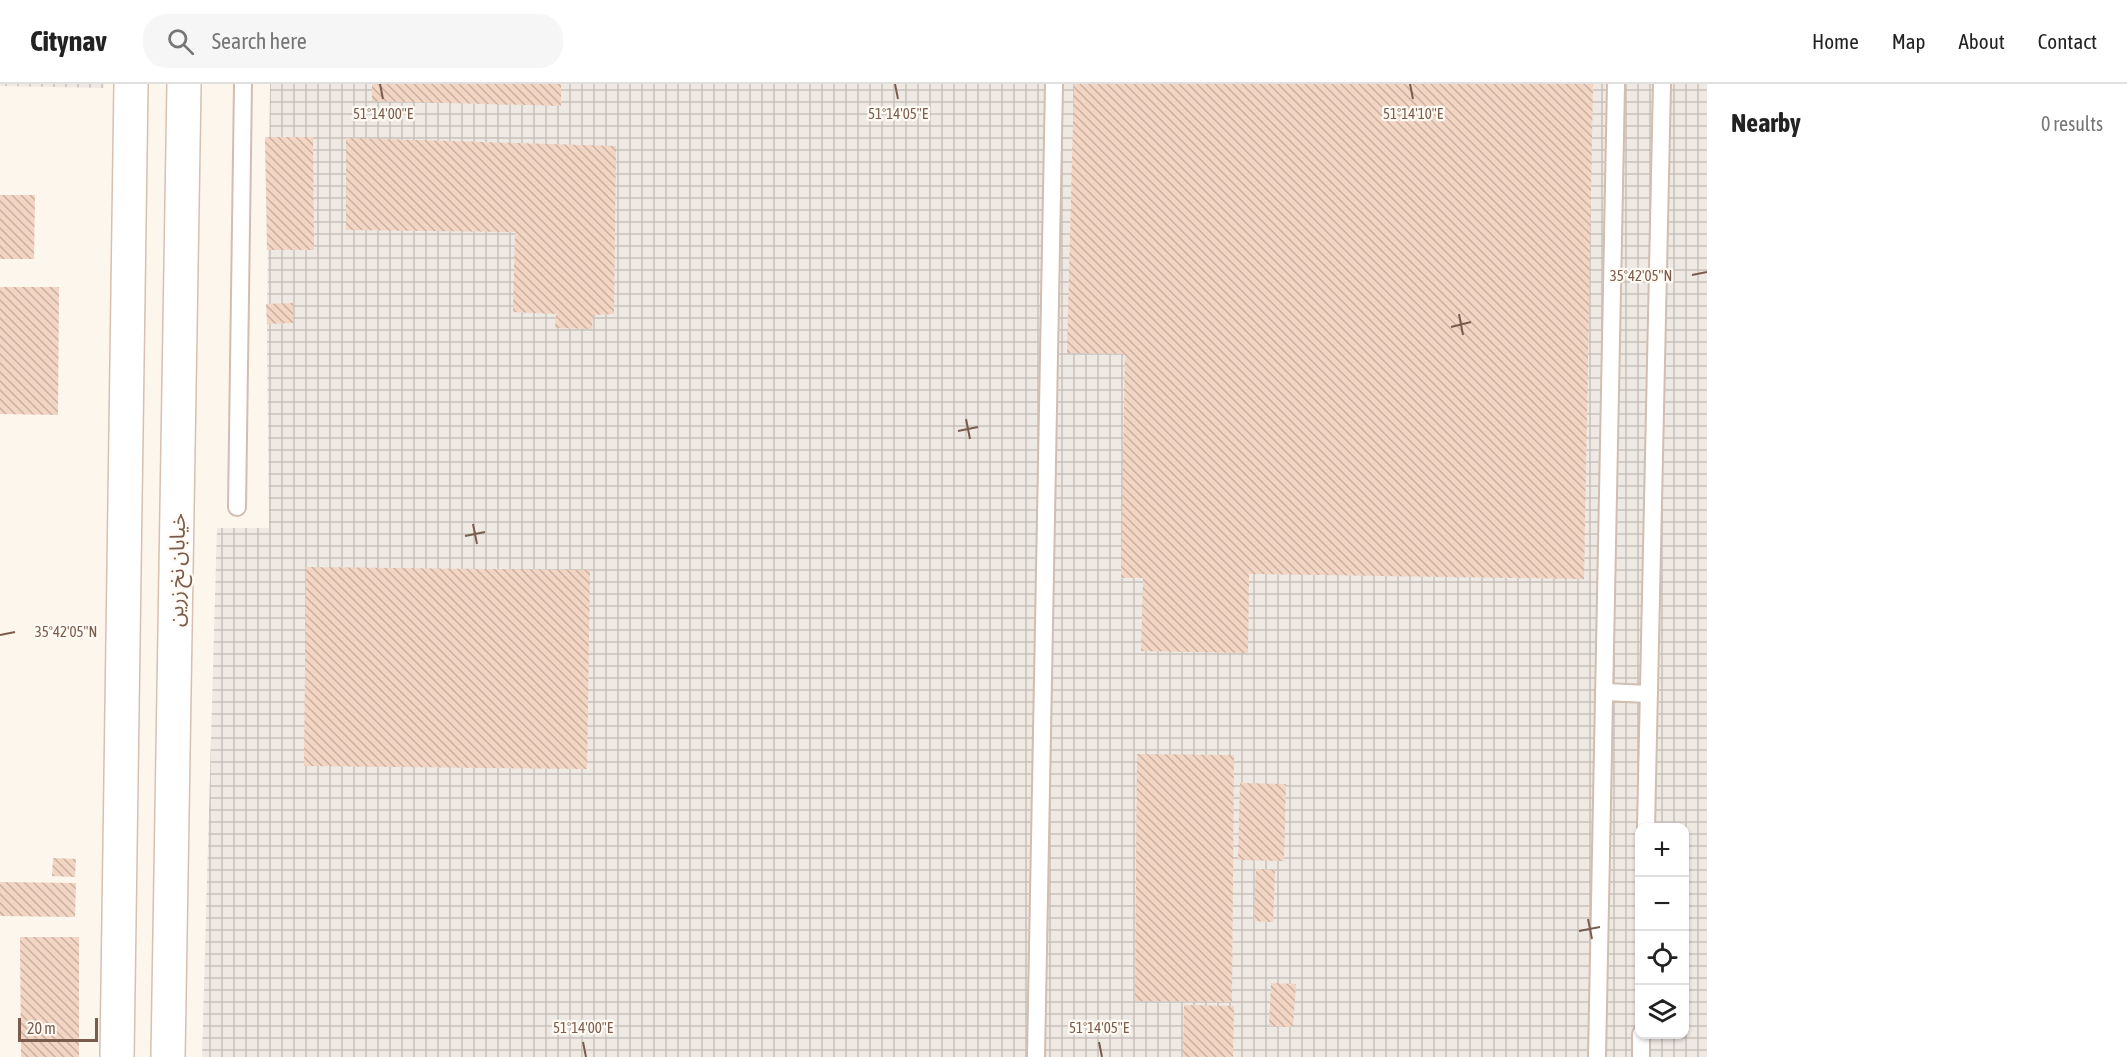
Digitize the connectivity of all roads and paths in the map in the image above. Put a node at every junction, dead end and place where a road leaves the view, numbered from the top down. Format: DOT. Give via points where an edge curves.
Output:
graph roads {
  1 [pos="131,84"];
  2 [pos="184,84"];
  3 [pos="243,84"];
  4 [pos="1054,84"];
  5 [pos="1616,84"];
  6 [pos="1662,84"];
  7 [pos="237,507"];
  8 [pos="1604,692"];
  9 [pos="1649,694"];
  10 [pos="1646,823"];
  11 [pos="1641,1039"];
  12 [pos="117,1057"];
  13 [pos="168,1057"];
  14 [pos="1036,1057"];
  15 [pos="1597,1057"];
  16 [pos="1641,1057"];
  1 -- 12 [label="street"];
  2 -- 13 [label="street, خیابان نخ زرین"];
  3 -- 7 [label="lane"];
  4 -- 14 [label="lane"];
  5 -- 8 [label="lane"];
  6 -- 9 [label="lane"];
  8 -- 9 [label="lane"];
  8 -- 15 [label="lane"];
  9 -- 10 [label="lane"];
  11 -- 16 [label="lane"];
}
